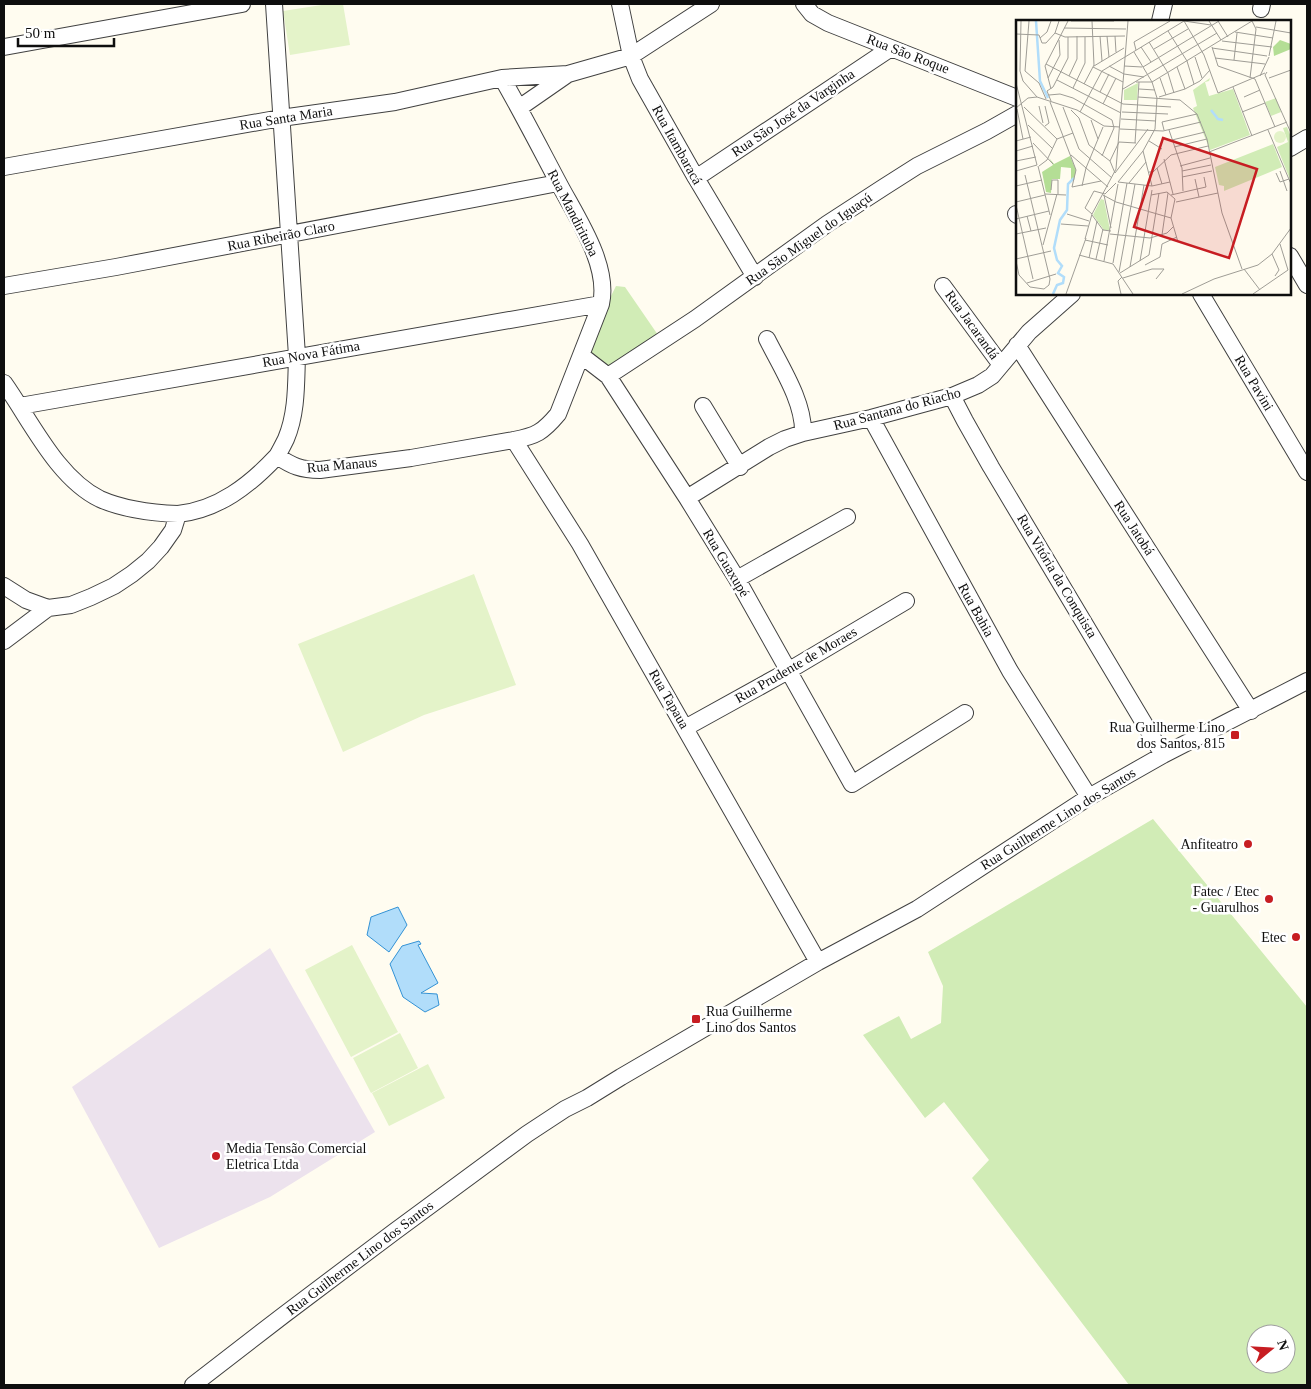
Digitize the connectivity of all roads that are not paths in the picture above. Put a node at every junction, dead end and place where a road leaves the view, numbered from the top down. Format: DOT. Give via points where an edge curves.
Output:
graph roads {
  1 [pos="242,4"];
  2 [pos="274,4"];
  3 [pos="620,4"];
  4 [pos="711,4"];
  5 [pos="804,4"];
  6 [pos="1164,4"];
  7 [pos="1160,20"];
  8 [pos="4,47"];
  9 [pos="891,48"];
  10 [pos="631,56"];
  11 [pos="568,74"];
  12 [pos="502,78"];
  13 [pos="1016,98"];
  14 [pos="519,108"];
  15 [pos="1016,115"];
  16 [pos="281,118"];
  17 [pos="1307,138"];
  18 [pos="1291,147"];
  19 [pos="4,167"];
  20 [pos="696,178"];
  21 [pos="558,184"];
  22 [pos="288,234"];
  23 [pos="1291,258"];
  24 [pos="755,277"];
  25 [pos="1307,285"];
  26 [pos="4,286"];
  27 [pos="943,286"];
  28 [pos="1070,295"];
  29 [pos="1202,295"];
  30 [pos="601,304"];
  31 [pos="767,339"];
  32 [pos="1017,345"];
  33 [pos="297,356"];
  34 [pos="582,356"];
  35 [pos="1001,365"];
  36 [pos="608,376"];
  37 [pos="4,383"];
  38 [pos="952,396"];
  39 [pos="20,406"];
  40 [pos="702,406"];
  41 [pos="871,418"];
  42 [pos="803,433"];
  43 [pos="514,440"];
  44 [pos="277,456"];
  45 [pos="740,467"];
  46 [pos="1307,472"];
  47 [pos="687,498"];
  48 [pos="178,514"];
  49 [pos="847,517"];
  50 [pos="737,579"];
  51 [pos="4,586"];
  52 [pos="906,601"];
  53 [pos="48,608"];
  54 [pos="4,641"];
  55 [pos="788,671"];
  56 [pos="1307,682"];
  57 [pos="1251,711"];
  58 [pos="965,713"];
  59 [pos="685,728"];
  60 [pos="1163,755"];
  61 [pos="1088,797"];
  62 [pos="818,962"];
  63 [pos="193,1385"];
  1 -- 8 [label="street"];
  2 -- 16 [label="street"];
  3 -- 10 [label="street, Rua Itambaracá"];
  4 -- 10 [label="street"];
  5 -- 9 [label="street, Rua São Roque" via="812,14 828,23"];
  6 -- 7 [label="street"];
  9 -- 13 [label="street, Rua São Roque"];
  9 -- 20 [label="street, Rua São José da Varginha"];
  10 -- 11 [label="street"];
  10 -- 20 [label="street, Rua Itambaracá" via="640,79"];
  11 -- 12 [label="street, Rua Santa Maria"];
  11 -- 14 [label="street"];
  12 -- 14 [label="street, Rua Mandirituba"];
  12 -- 16 [label="street, Rua Santa Maria" via="395,102"];
  14 -- 21 [label="street, Rua Mandirituba"];
  15 -- 24 [label="street, Rua São Miguel do Iguaçú" via="908,171 827,224"];
  16 -- 19 [label="street, Rua Santa Maria"];
  16 -- 22 [label="street"];
  17 -- 18 [label="street"];
  20 -- 24 [label="street, Rua Itambaracá"];
  21 -- 22 [label="street, Rua Ribeirão Claro"];
  21 -- 30 [label="street, Rua Mandirituba" via="587,235 598,263 603,296"];
  22 -- 26 [label="street, Rua Ribeirão Claro"];
  22 -- 33 [label="street"];
  23 -- 25 [label="street"];
  24 -- 36 [label="street, Rua São Miguel do Iguaçú"];
  27 -- 35 [label="street, Rua Jacarandá"];
  28 -- 32 [label="street, Rua Santana do Riacho"];
  29 -- 46 [label="street, Rua Pavini"];
  30 -- 33 [label="street, Rua Nova Fátima"];
  30 -- 34 [label="street, Rua Mandirituba"];
  31 -- 42 [label="street" via="798,402"];
  32 -- 35 [label="street, Rua Santana do Riacho"];
  32 -- 57 [label="street, Rua Jatobá"];
  33 -- 39 [label="street, Rua Nova Fátima"];
  33 -- 44 [label="street" via="292,419"];
  34 -- 36 [label="street, Rua Guaxupé"];
  34 -- 43 [label="street, Rua Manaus" via="558,414 538,433"];
  35 -- 38 [label="street, Rua Santana do Riacho" via="978,385"];
  36 -- 47 [label="street, Rua Guaxupé"];
  37 -- 39 [label="street"];
  38 -- 41 [label="street, Rua Santana do Riacho"];
  38 -- 60 [label="street, Rua Vitória da Conquista"];
  39 -- 48 [label="street" via="39,438 82,487 122,507 154,514"];
  40 -- 45 [label="street"];
  41 -- 42 [label="street, Rua Santana do Riacho"];
  41 -- 61 [label="street, Rua Bahia" via="1010,671"];
  42 -- 45 [label="street, Rua Santana do Riacho" via="770,447"];
  43 -- 44 [label="street, Rua Manaus" via="320,470 299,468"];
  43 -- 59 [label="street, Rua Tapaua" via="580,544"];
  44 -- 48 [label="street" via="243,488 221,501 190,513"];
  45 -- 47 [label="street, Rua Santana do Riacho"];
  47 -- 50 [label="street, Rua Guaxupé"];
  48 -- 53 [label="street" via="173,530 161,547 132,574 91,597 70,605"];
  49 -- 50 [label="street"];
  50 -- 55 [label="street, Rua Guaxupé"];
  51 -- 53 [label="street" via="26,600"];
  52 -- 55 [label="street, Rua Prudente de Moraes"];
  53 -- 54 [label="street"];
  55 -- 58 [label="street, Rua Guaxupé" via="852,784"];
  55 -- 59 [label="street, Rua Prudente de Moraes"];
  56 -- 57 [label="street, Rua Guilherme Lino dos Santos"];
  57 -- 60 [label="street, Rua Guilherme Lino dos Santos"];
  59 -- 62 [label="street, Rua Tapaua"];
  60 -- 61 [label="street, Rua Guilherme Lino dos Santos"];
  61 -- 62 [label="street, Rua Guilherme Lino dos Santos" via="917,909"];
  62 -- 63 [label="street, Rua Guilherme Lino dos Santos" via="588,1098 564,1109 527,1134"];
}
